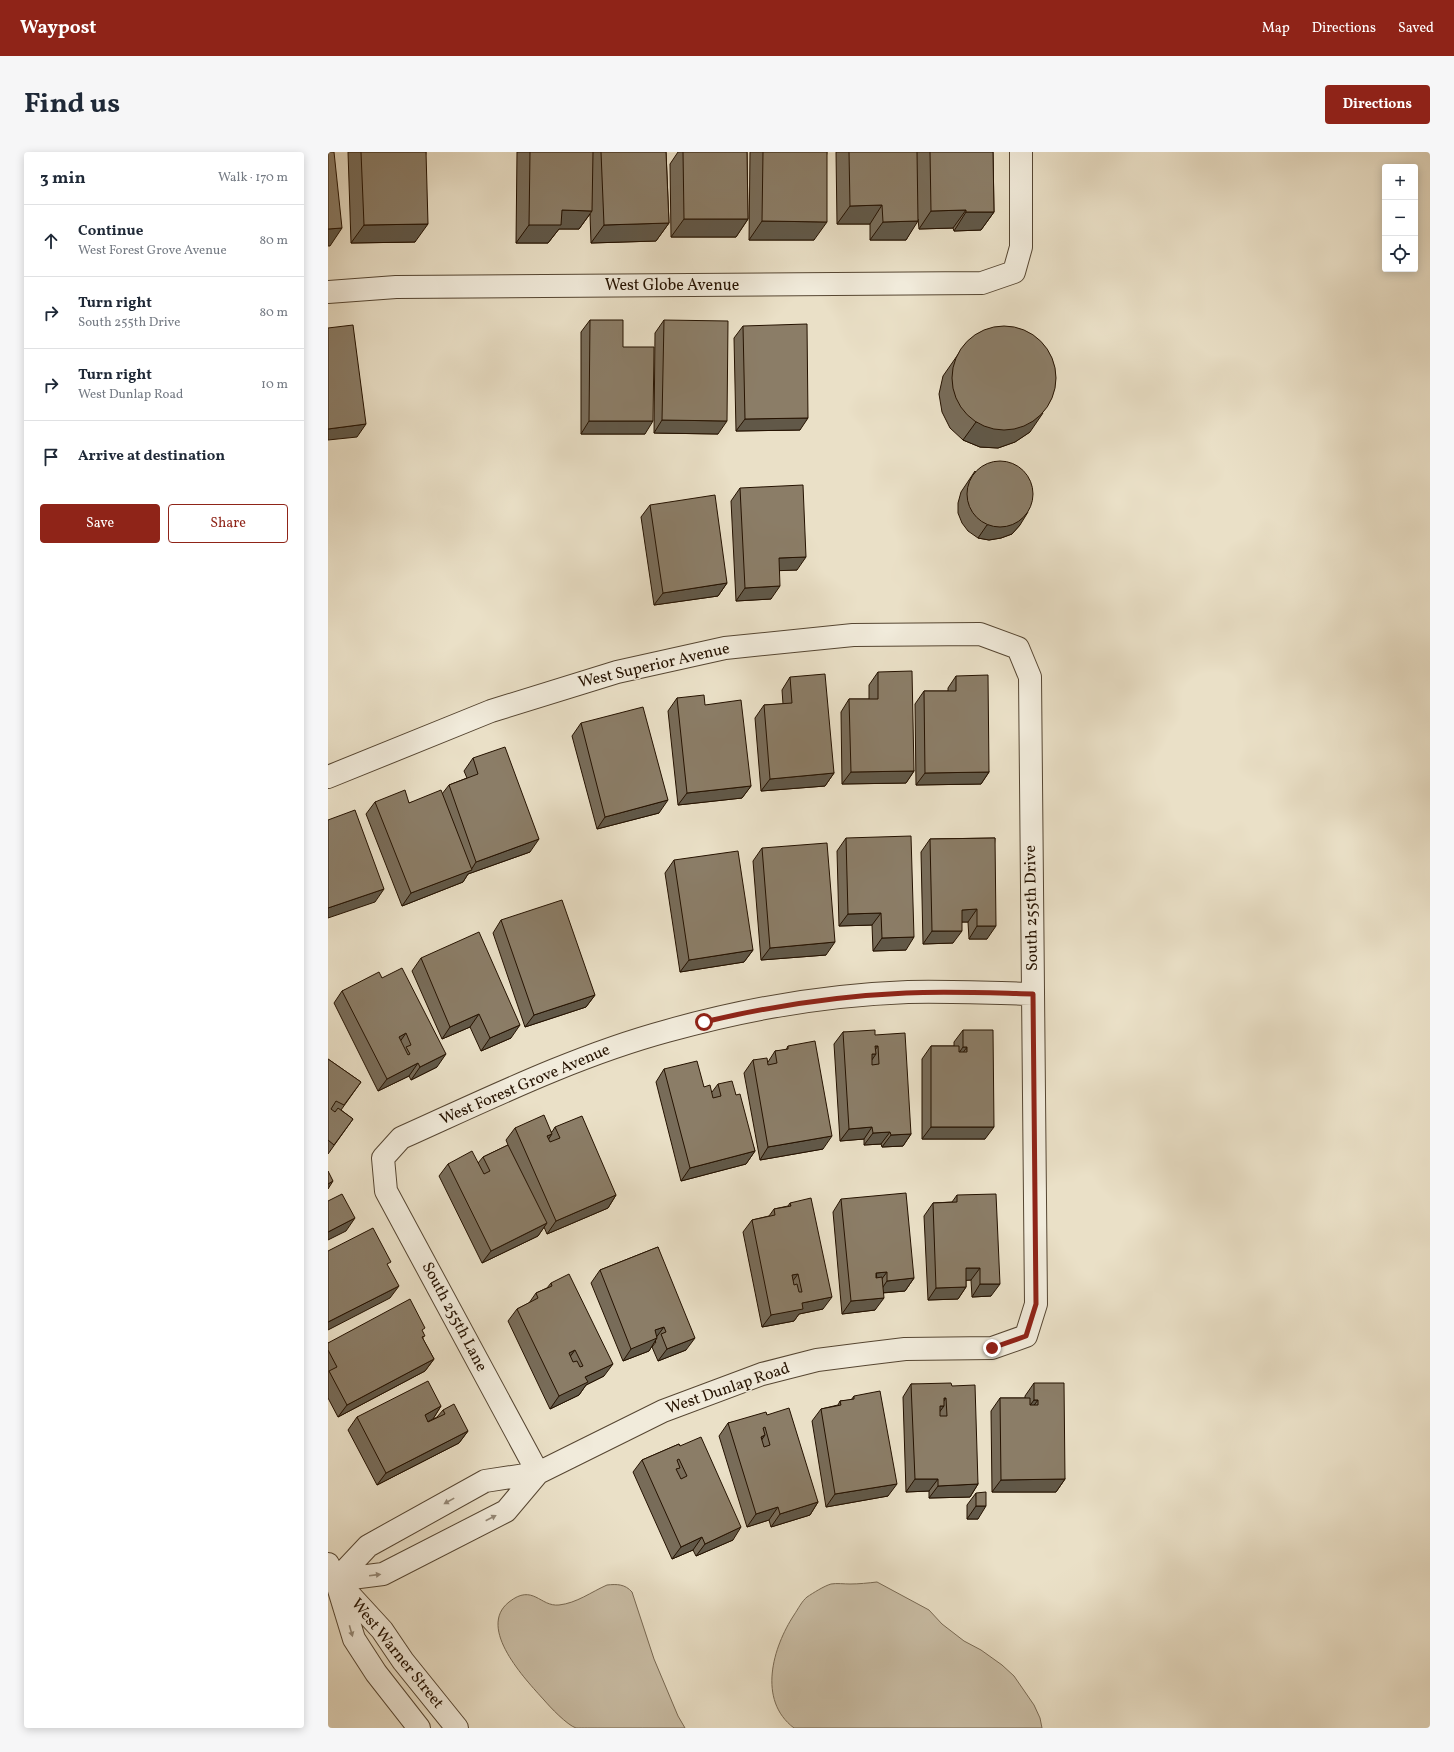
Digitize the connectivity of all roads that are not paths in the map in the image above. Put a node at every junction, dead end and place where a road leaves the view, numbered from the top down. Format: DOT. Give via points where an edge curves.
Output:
graph roads {
  1 [pos="1021,152"];
  2 [pos="328,292"];
  3 [pos="1018,648"];
  4 [pos="328,777"];
  5 [pos="1033,994"];
  6 [pos="383,1158"];
  7 [pos="1026,1336"];
  8 [pos="538,1473"];
  9 [pos="332,1572"];
  10 [pos="419,1728"];
  11 [pos="457,1728"];
  1 -- 2 [label="street, West Globe Avenue" via="1021,247 1014,272 982,283 396,287"];
  3 -- 4 [label="street, West Superior Avenue" via="980,634 853,635 725,648 617,672 491,711"];
  3 -- 5 [label="street, South 255th Drive" via="1030,677"];
  5 -- 6 [label="street, West Forest Grove Avenue" via="906,992 839,998 742,1013 667,1030 554,1069 516,1086 401,1138"];
  5 -- 7 [label="street, South 255th Drive" via="1036,1304"];
  6 -- 8 [label="street, South 255th Lane" via="386,1191"];
  7 -- 8 [label="street, West Dunlap Road" via="992,1348 905,1349 817,1360 762,1374 663,1410"];
  8 -- 9 [label="street, West Dunlap Road, one-way" via="485,1482 368,1546"];
  9 -- 8 [label="street, West Dunlap Road, one-way" via="383,1574 506,1511"];
  9 -- 10 [label="street, West Warner Street, one-way" via="354,1640"];
  9 -- 11 [label="street, West Warner Street" via="382,1630 403,1661"];
}
